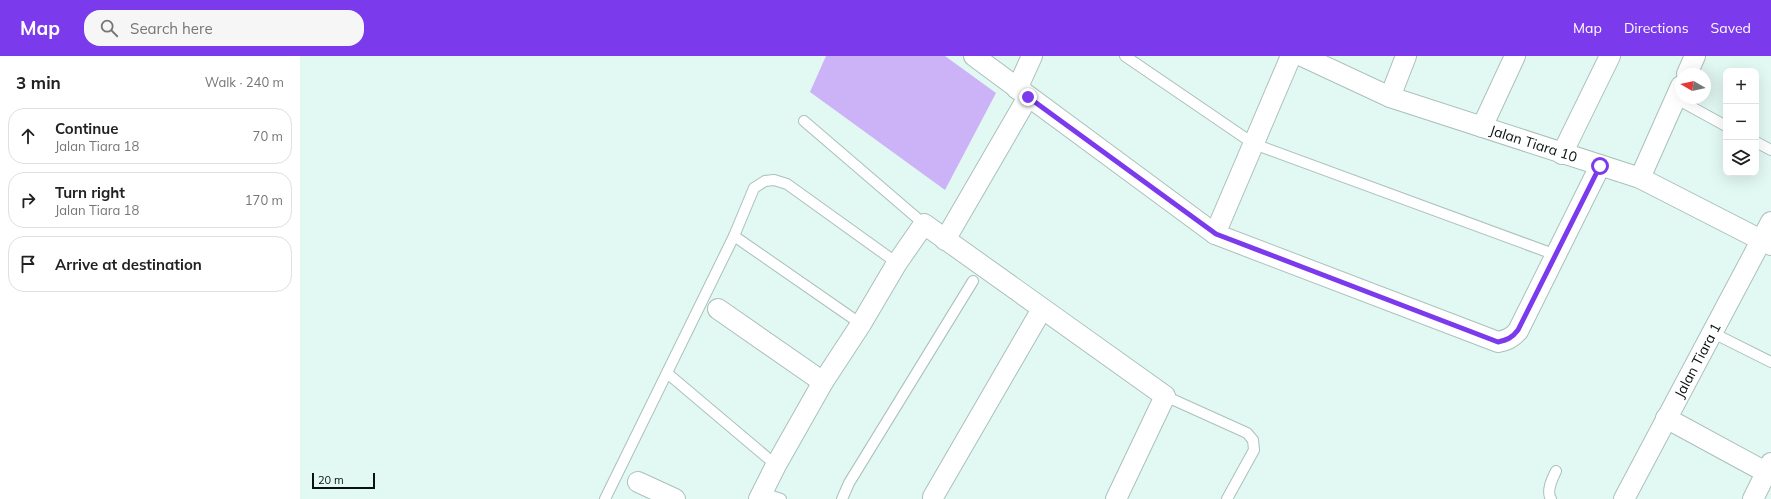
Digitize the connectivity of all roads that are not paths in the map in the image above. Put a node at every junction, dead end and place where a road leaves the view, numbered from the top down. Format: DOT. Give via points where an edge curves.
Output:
graph roads {
  1 [pos="974,56"];
  2 [pos="1032,56"];
  3 [pos="1124,56"];
  4 [pos="1291,56"];
  5 [pos="1406,56"];
  6 [pos="1515,56"];
  7 [pos="1610,56"];
  8 [pos="1695,56"];
  9 [pos="1309,58"];
  10 [pos="1690,68"];
  11 [pos="1023,93"];
  12 [pos="1390,96"];
  13 [pos="1675,99"];
  14 [pos="1695,104"];
  15 [pos="804,121"];
  16 [pos="1723,124"];
  17 [pos="1482,127"];
  18 [pos="1254,144"];
  19 [pos="1759,144"];
  20 [pos="1771,150"];
  21 [pos="1562,154"];
  22 [pos="1600,166"];
  23 [pos="1640,178"];
  24 [pos="1771,222"];
  25 [pos="924,224"];
  26 [pos="1216,234"];
  27 [pos="734,236"];
  28 [pos="945,240"];
  29 [pos="1766,242"];
  30 [pos="1556,255"];
  31 [pos="897,262"];
  32 [pos="973,281"];
  33 [pos="718,309"];
  34 [pos="1042,309"];
  35 [pos="861,324"];
  36 [pos="1713,333"];
  37 [pos="1771,362"];
  38 [pos="667,373"];
  39 [pos="823,382"];
  40 [pos="1166,396"];
  41 [pos="1666,418"];
  42 [pos="776,465"];
  43 [pos="1769,470"];
  44 [pos="1556,471"];
  45 [pos="638,482"];
  46 [pos="761,496"];
  47 [pos="933,497"];
  48 [pos="604,499"];
  49 [pos="675,499"];
  50 [pos="781,499"];
  51 [pos="842,499"];
  52 [pos="1116,499"];
  53 [pos="1227,499"];
  54 [pos="1551,499"];
  55 [pos="1624,499"];
  56 [pos="1753,499"];
  1 -- 11 [label="street"];
  2 -- 11 [label="street"];
  3 -- 18 [label="lane"];
  4 -- 18 [label="street"];
  5 -- 12 [label="street"];
  6 -- 17 [label="street"];
  7 -- 21 [label="street"];
  8 -- 10 [label="street"];
  9 -- 12 [label="street, Jalan Tiara 10"];
  11 -- 26 [label="street"];
  11 -- 28 [label="street"];
  12 -- 17 [label="street, Jalan Tiara 10"];
  13 -- 23 [label="street"];
  14 -- 16 [label="lane"];
  15 -- 25 [label="lane"];
  17 -- 21 [label="street, Jalan Tiara 10"];
  18 -- 26 [label="street"];
  18 -- 30 [label="lane"];
  19 -- 20 [label="lane"];
  21 -- 22 [label="street, Jalan Tiara 10"];
  22 -- 23 [label="street, Jalan Tiara 10"];
  22 -- 30 [label="street"];
  23 -- 29 [label="street, Jalan Tiara 10"];
  24 -- 29 [label="street, Jalan Tiara 1"];
  25 -- 28 [label="street"];
  25 -- 31 [label="street"];
  26 -- 30 [label="street" via="1498,342 1513,337 1518,330"];
  27 -- 31 [label="lane" via="754,188 765,181 774,180 788,184"];
  27 -- 35 [label="lane"];
  27 -- 38 [label="lane"];
  28 -- 34 [label="street"];
  29 -- 36 [label="street, Jalan Tiara 1"];
  31 -- 35 [label="street"];
  32 -- 51 [label="lane" via="849,483"];
  33 -- 39 [label="street"];
  34 -- 40 [label="street"];
  34 -- 47 [label="street"];
  35 -- 39 [label="street"];
  36 -- 37 [label="lane"];
  36 -- 41 [label="street, Jalan Tiara 1"];
  38 -- 42 [label="lane"];
  38 -- 48 [label="lane"];
  39 -- 42 [label="street"];
  40 -- 52 [label="street"];
  40 -- 53 [label="lane" via="1247,433 1253,440 1254,450"];
  41 -- 43 [label="street"];
  41 -- 55 [label="street, Jalan Tiara 1"];
  42 -- 46 [label="street"];
  43 -- 56 [label="street"];
  44 -- 54 [label="lane" via="1550,487"];
  45 -- 49 [label="street"];
  46 -- 50 [label="lane"];
}
